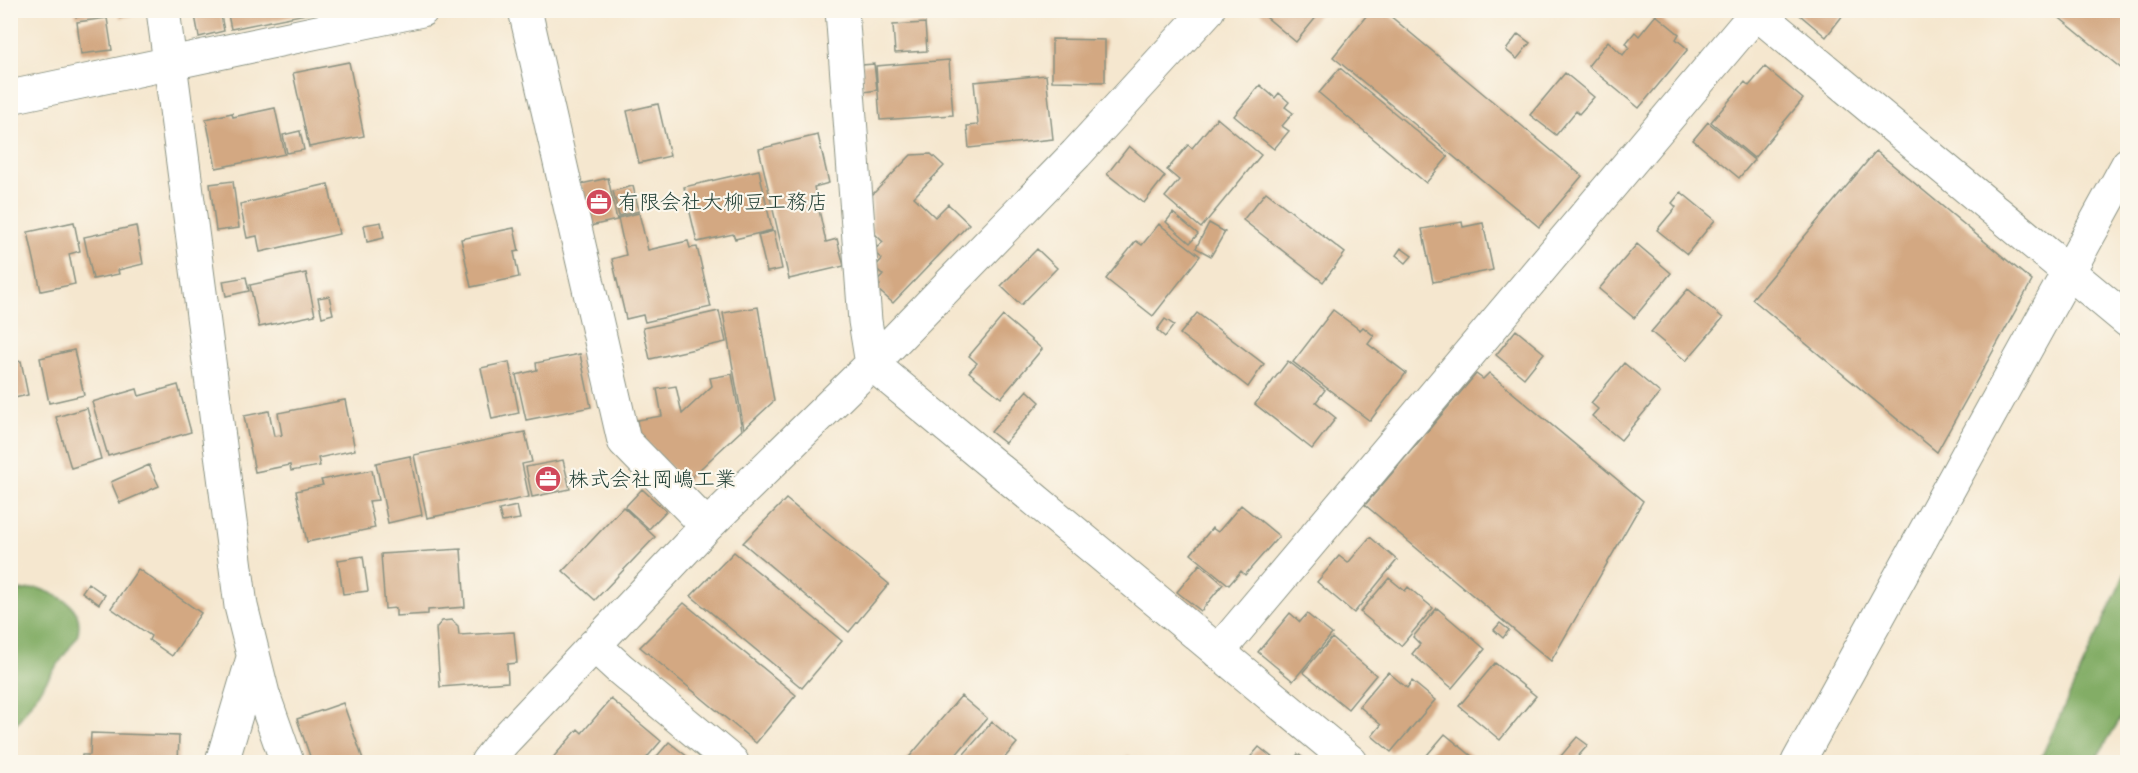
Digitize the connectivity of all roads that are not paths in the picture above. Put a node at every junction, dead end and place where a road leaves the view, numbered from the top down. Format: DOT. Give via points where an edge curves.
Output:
graph roads {
  1 [pos="163,10"];
  2 [pos="422,10"];
  3 [pos="525,10"];
  4 [pos="843,10"];
  5 [pos="1208,10"];
  6 [pos="1755,12"];
  7 [pos="170,63"];
  8 [pos="10,97"];
  9 [pos="2127,164"];
  10 [pos="2069,272"];
  11 [pos="2127,321"];
  12 [pos="872,364"];
  13 [pos="707,526"];
  14 [pos="594,645"];
  15 [pos="1218,652"];
  16 [pos="253,658"];
  17 [pos="222,762"];
  18 [pos="286,762"];
  19 [pos="487,762"];
  20 [pos="732,762"];
  21 [pos="1350,762"];
  22 [pos="1798,762"];
  1 -- 7 [label="street"];
  2 -- 7 [label="street"];
  3 -- 13 [label="street" via="624,441"];
  4 -- 12 [label="street" via="865,321"];
  5 -- 12 [label="street" via="1076,154"];
  6 -- 10 [label="street"];
  6 -- 15 [label="street"];
  7 -- 8 [label="street"];
  7 -- 16 [label="street" via="233,561"];
  9 -- 10 [label="street"];
  10 -- 11 [label="street"];
  10 -- 22 [label="street"];
  12 -- 13 [label="street"];
  12 -- 15 [label="street"];
  13 -- 14 [label="street"];
  14 -- 19 [label="street"];
  14 -- 20 [label="street"];
  15 -- 21 [label="street"];
  16 -- 17 [label="street"];
  16 -- 18 [label="street"];
}
